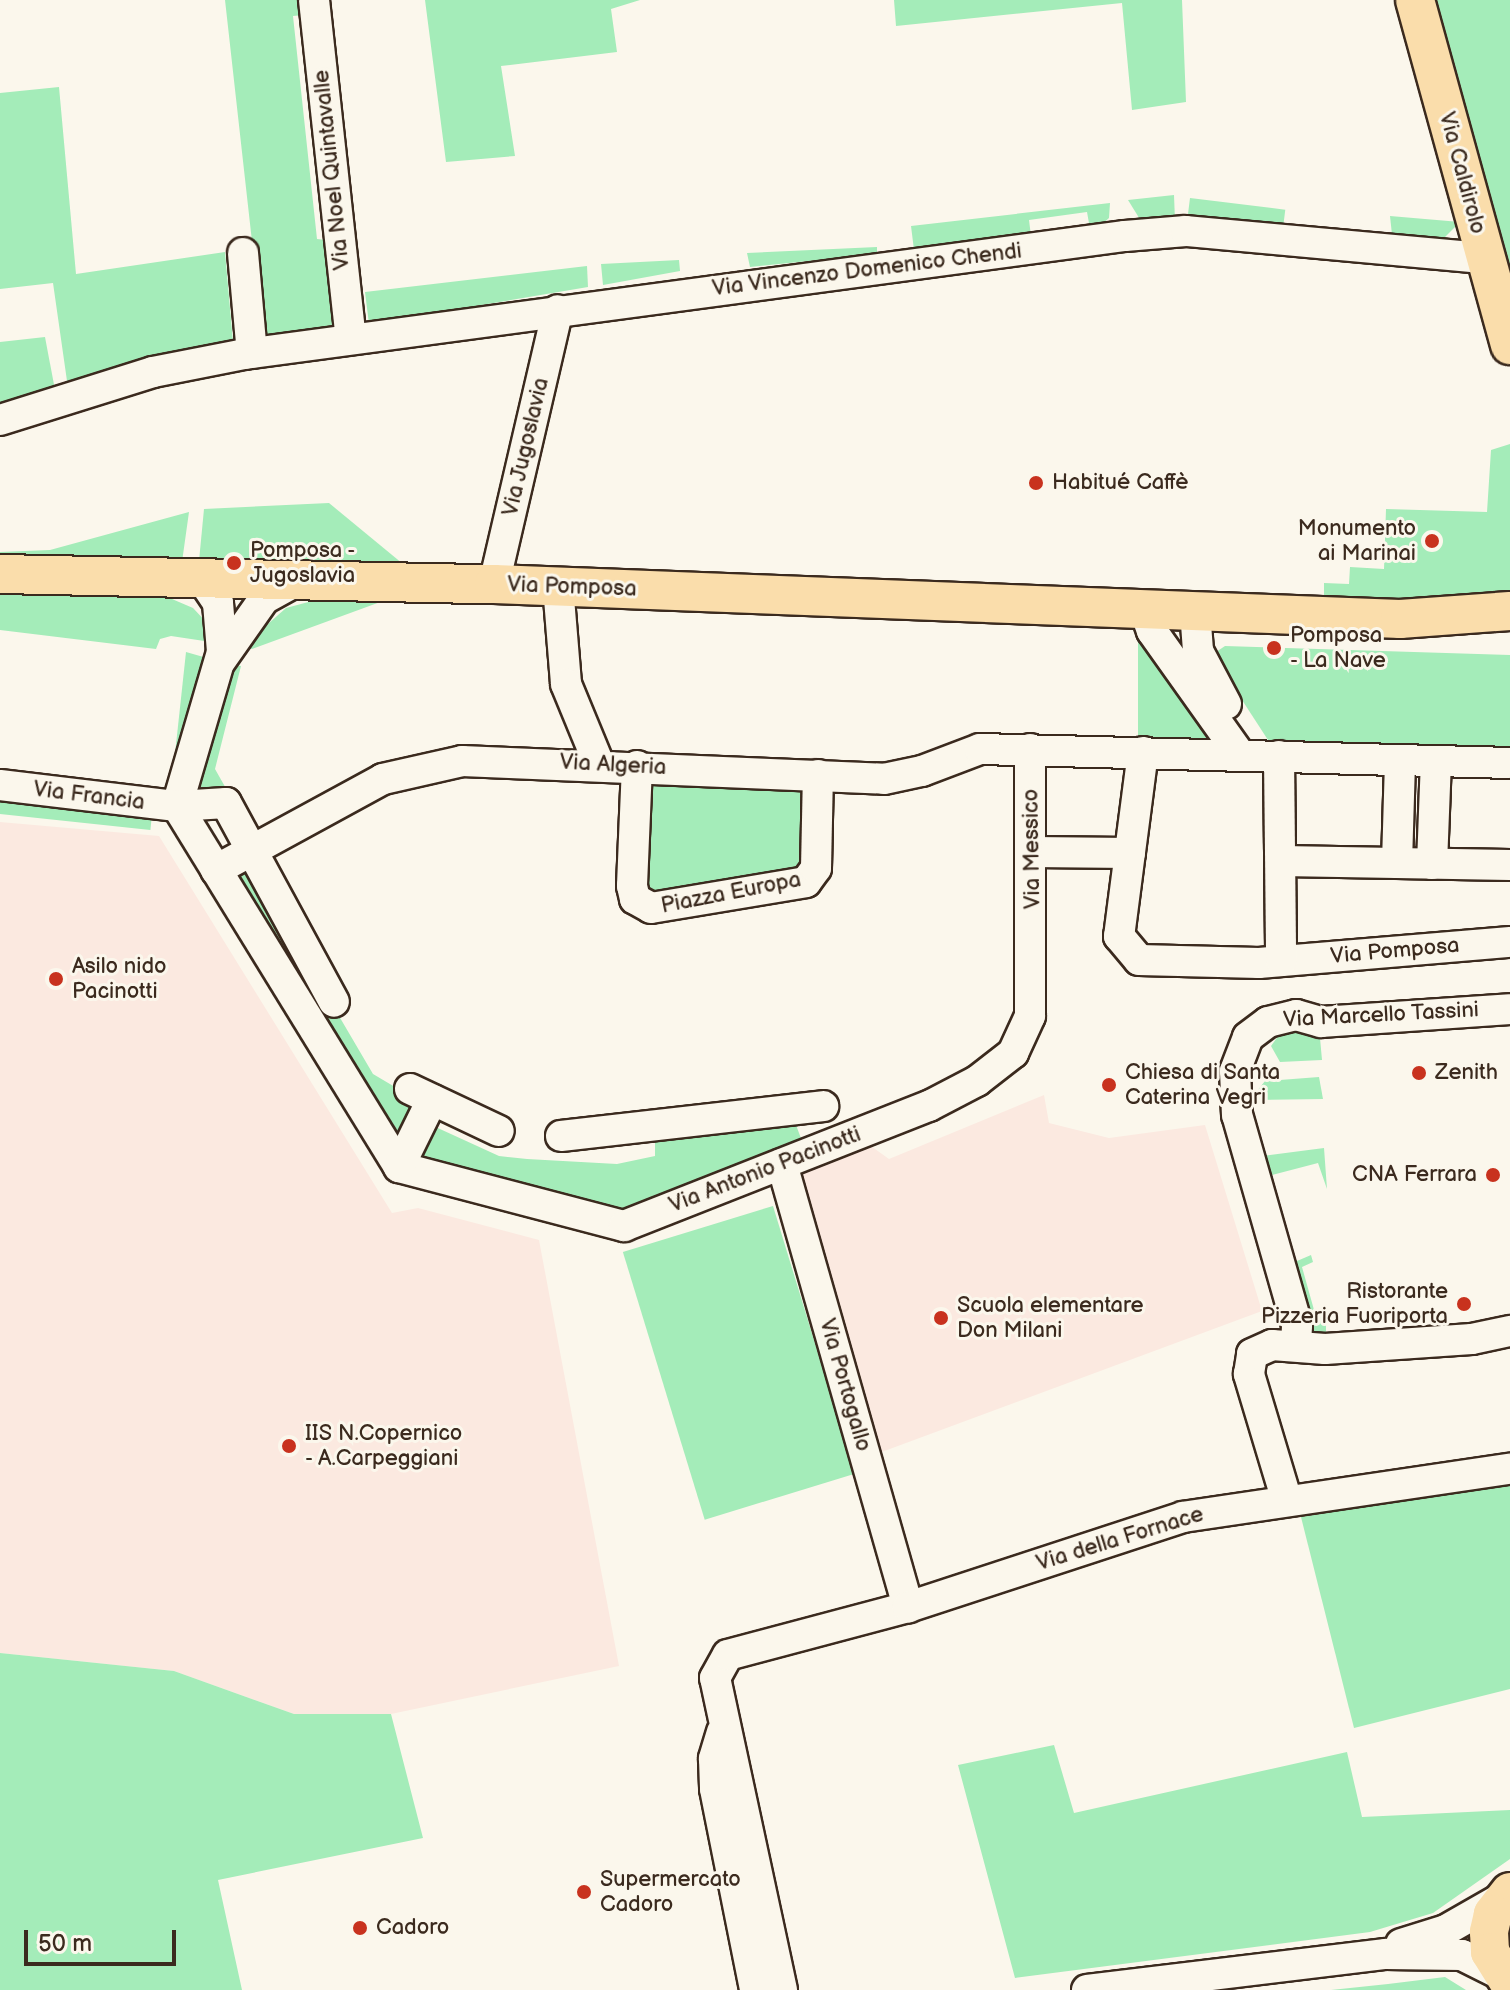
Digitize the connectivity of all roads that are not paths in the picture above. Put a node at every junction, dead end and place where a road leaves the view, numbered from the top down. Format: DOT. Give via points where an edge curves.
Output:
graph roads {
  1 [pos="314,0"];
  2 [pos="1415,0"];
  3 [pos="243,253"];
  4 [pos="1484,258"];
  5 [pos="558,310"];
  6 [pos="351,339"];
  7 [pos="1510,345"];
  8 [pos="252,353"];
  9 [pos="0,420"];
  10 [pos="0,574"];
  11 [pos="200,576"];
  12 [pos="302,578"];
  13 [pos="494,584"];
  14 [pos="558,586"];
  15 [pos="1144,608"];
  16 [pos="1195,610"];
  17 [pos="1510,611"];
  18 [pos="1400,619"];
  19 [pos="1510,635"];
  20 [pos="220,661"];
  21 [pos="1030,749"];
  22 [pos="1143,752"];
  23 [pos="1260,756"];
  24 [pos="1400,760"];
  25 [pos="1436,761"];
  26 [pos="1510,763"];
  27 [pos="599,764"];
  28 [pos="637,766"];
  29 [pos="818,775"];
  30 [pos="0,785"];
  31 [pos="177,806"];
  32 [pos="252,852"];
  33 [pos="1032,852"];
  34 [pos="1130,853"];
  35 [pos="1282,861"];
  36 [pos="1397,863"];
  37 [pos="1432,864"];
  38 [pos="1510,865"];
  39 [pos="216,870"];
  40 [pos="1510,942"];
  41 [pos="1033,949"];
  42 [pos="1281,961"];
  43 [pos="294,995"];
  44 [pos="1510,1009"];
  45 [pos="499,1131"];
  46 [pos="561,1136"];
  47 [pos="821,1148"];
  48 [pos="782,1164"];
  49 [pos="399,1167"];
  50 [pos="1504,1331"];
  51 [pos="1284,1345"];
  52 [pos="1510,1469"];
  53 [pos="1287,1501"];
  54 [pos="908,1607"];
  55 [pos="736,1829"];
  56 [pos="1509,1894"];
  57 [pos="1336,1957"];
  58 [pos="1505,1979"];
  59 [pos="755,1990"];
  60 [pos="782,1990"];
  61 [pos="1087,1990"];
  1 -- 6 [label="street, Via Noel Quintavalle"];
  2 -- 4 [label="main road, Via Caldirolo"];
  3 -- 8 [label="street"];
  4 -- 5 [label="street, Via Vincenzo Domenico Chendi" via="1165,232"];
  4 -- 7 [label="main road, Via Caldirolo"];
  5 -- 6 [label="street, Via Vincenzo Domenico Chendi"];
  5 -- 13 [label="street, Via Jugoslavia"];
  6 -- 8 [label="street, Via Vincenzo Domenico Chendi"];
  8 -- 9 [label="street, Via Vincenzo Domenico Chendi" via="153,372"];
  10 -- 11 [label="main road, Via Pomposa"];
  11 -- 12 [label="main road, Via Pomposa"];
  11 -- 20 [label="street" via="218,603"];
  12 -- 13 [label="main road, Via Pomposa"];
  12 -- 20 [label="street" via="264,599"];
  13 -- 14 [label="main road, Via Pomposa"];
  14 -- 15 [label="main road, Via Pomposa"];
  14 -- 27 [label="street" via="566,684"];
  15 -- 16 [label="main road, Via Pomposa"];
  15 -- 23 [label="street" via="1152,631"];
  16 -- 18 [label="main road, Via Pomposa"];
  16 -- 23 [label="street" via="1194,631 1207,674"];
  17 -- 18 [label="main road, Via Pomposa"];
  18 -- 19 [label="main road, Via Pomposa" via="1430,628"];
  20 -- 31 [label="street"];
  21 -- 22 [label="street"];
  21 -- 29 [label="street, Via Algeria" via="969,750 922,771 884,779"];
  21 -- 33 [label="street, Via Messico"];
  22 -- 23 [label="street"];
  22 -- 34 [label="street, Via Pomposa"];
  23 -- 24 [label="street"];
  23 -- 35 [label="street"];
  24 -- 25 [label="street"];
  24 -- 36 [label="street"];
  25 -- 26 [label="street"];
  25 -- 37 [label="street"];
  27 -- 28 [label="street, Via Algeria"];
  27 -- 32 [label="street, Via Algeria" via="485,760 422,767 383,779"];
  28 -- 29 [label="street, Via Algeria"];
  28 -- 29 [label="street, Piazza Europa" via="632,886 635,899 651,908 806,882 816,868"];
  30 -- 31 [label="street, Via Francia"];
  31 -- 32 [label="street" via="226,803"];
  31 -- 39 [label="street"];
  32 -- 39 [label="street, Via Algeria"];
  32 -- 43 [label="street" via="328,990"];
  33 -- 34 [label="street"];
  33 -- 41 [label="street, Via Messico"];
  34 -- 42 [label="street, Via Pomposa" via="1119,936 1139,960"];
  35 -- 36 [label="street"];
  35 -- 42 [label="street"];
  36 -- 37 [label="street"];
  37 -- 38 [label="street"];
  39 -- 43 [label="street"];
  40 -- 42 [label="street, Via Pomposa"];
  41 -- 47 [label="street, Via Antonio Pacinotti" via="1027,1030 1005,1060 938,1102"];
  43 -- 49 [label="street"];
  44 -- 51 [label="street, Via Marcello Tassini" via="1321,1022 1296,1015 1268,1022 1248,1037 1235,1071 1237,1115 1291,1304"];
  45 -- 49 [label="street" via="421,1094"];
  46 -- 47 [label="street, Via Antonio Pacinotti" via="815,1107"];
  47 -- 48 [label="street, Via Antonio Pacinotti"];
  48 -- 49 [label="street, Via Antonio Pacinotti" via="624,1226"];
  48 -- 54 [label="street, Via Portogallo"];
  50 -- 51 [label="street" via="1325,1349"];
  51 -- 53 [label="street" via="1252,1354 1249,1374"];
  52 -- 53 [label="street, Via della Fornace"];
  53 -- 54 [label="street, Via della Fornace" via="1165,1521"];
  54 -- 55 [label="street, Via della Fornace" via="739,1650 717,1669"];
  55 -- 59 [label="street"];
  55 -- 60 [label="street"];
  56 -- 57 [label="street" via="1446,1930"];
  56 -- 58 [label="main road" via="1489,1932"];
  57 -- 58 [label="street" via="1462,1955"];
  57 -- 61 [label="street"];
}
